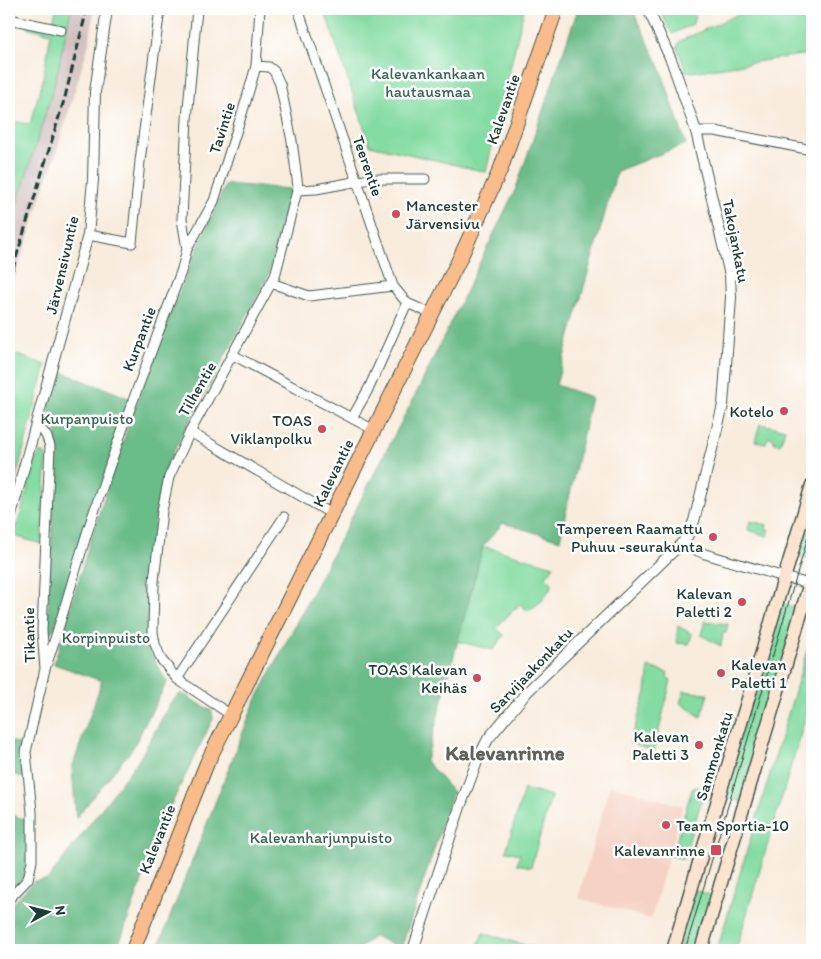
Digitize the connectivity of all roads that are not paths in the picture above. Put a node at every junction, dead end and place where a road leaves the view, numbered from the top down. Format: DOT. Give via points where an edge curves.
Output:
graph roads {
  1 [pos="107,9"];
  2 [pos="160,9"];
  3 [pos="197,9"];
  4 [pos="260,9"];
  5 [pos="298,9"];
  6 [pos="556,9"];
  7 [pos="648,9"];
  8 [pos="9,19"];
  9 [pos="61,30"];
  10 [pos="256,66"];
  11 [pos="696,131"];
  12 [pos="812,150"];
  13 [pos="425,179"];
  14 [pos="358,181"];
  15 [pos="297,190"];
  16 [pos="88,236"];
  17 [pos="187,249"];
  18 [pos="271,283"];
  19 [pos="393,286"];
  20 [pos="407,303"];
  21 [pos="432,314"];
  22 [pos="234,355"];
  23 [pos="352,418"];
  24 [pos="37,424"];
  25 [pos="374,430"];
  26 [pos="190,432"];
  27 [pos="812,485"];
  28 [pos="332,514"];
  29 [pos="284,517"];
  30 [pos="9,522"];
  31 [pos="682,544"];
  32 [pos="784,578"];
  33 [pos="811,582"];
  34 [pos="45,669"];
  35 [pos="177,679"];
  36 [pos="231,715"];
  37 [pos="9,899"];
  38 [pos="133,950"];
  39 [pos="413,950"];
  40 [pos="673,950"];
  41 [pos="701,950"];
  1 -- 16 [label="street, Järvensivuntie" via="96,86"];
  2 -- 16 [label="street" via="132,243"];
  3 -- 17 [label="street, Kurpantie" via="182,204"];
  4 -- 10 [label="street, Tavintie"];
  5 -- 14 [label="street, Teerentie"];
  6 -- 21 [label="main road, Kalevantie" via="501,168"];
  7 -- 11 [label="street, Takojankatu" via="672,62"];
  8 -- 9 [label="street"];
  10 -- 15 [label="street, Tilhentie" via="269,67 280,84 294,151"];
  10 -- 17 [label="street, Tavintie" via="214,201"];
  11 -- 12 [label="street" via="715,131"];
  11 -- 31 [label="street, Takojankatu" via="731,289 721,415 694,521"];
  13 -- 14 [label="street"];
  14 -- 15 [label="street"];
  14 -- 19 [label="street, Teerentie"];
  15 -- 18 [label="street, Tilhentie"];
  16 -- 24 [label="street, Järvensivuntie" via="49,370"];
  17 -- 34 [label="street, Kurpantie" via="95,508"];
  18 -- 19 [label="street" via="308,296"];
  18 -- 22 [label="street, Tilhentie"];
  19 -- 20 [label="street, Teerentie"];
  20 -- 21 [label="street, Teerentie"];
  20 -- 23 [label="street"];
  21 -- 25 [label="main road, Kalevantie"];
  22 -- 23 [label="street"];
  22 -- 26 [label="street, Tilhentie"];
  23 -- 25 [label="street"];
  24 -- 30 [label="street, Järvensivuntie"];
  24 -- 34 [label="street, Tikantie" via="50,446 42,631"];
  25 -- 28 [label="main road, Kalevantie"];
  26 -- 28 [label="street"];
  26 -- 35 [label="street, Tilhentie" via="169,477 154,581 155,644 161,659"];
  27 -- 32 [label="main road, Sammonkatu"];
  28 -- 36 [label="main road, Kalevantie"];
  29 -- 35 [label="street"];
  31 -- 32 [label="street"];
  31 -- 39 [label="street, Sarvijaakonkatu" via="527,692 488,739 460,807"];
  32 -- 33 [label="street"];
  32 -- 40 [label="main road, Sammonkatu"];
  33 -- 41 [label="main road"];
  34 -- 37 [label="street, Tikantie" via="26,747 32,812 32,868 28,879"];
  35 -- 36 [label="street, Tilhentie"];
  36 -- 38 [label="main road, Kalevantie" via="179,829"];
}
